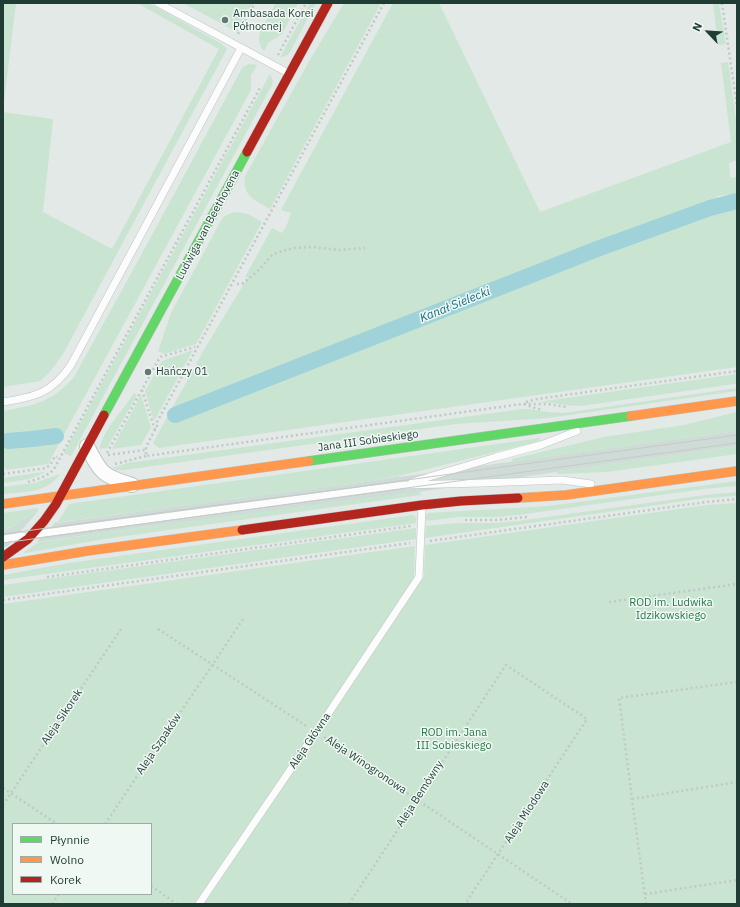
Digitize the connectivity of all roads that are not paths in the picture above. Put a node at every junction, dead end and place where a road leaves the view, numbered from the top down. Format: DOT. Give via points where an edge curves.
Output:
graph roads {
  1 [pos="158,3"];
  2 [pos="328,3"];
  3 [pos="241,48"];
  4 [pos="290,74"];
  5 [pos="737,401"];
  6 [pos="3,402"];
  7 [pos="608,418"];
  8 [pos="87,446"];
  9 [pos="737,471"];
  10 [pos="404,485"];
  11 [pos="136,486"];
  12 [pos="617,488"];
  13 [pos="60,496"];
  14 [pos="3,504"];
  15 [pos="422,505"];
  16 [pos="32,535"];
  17 [pos="3,539"];
  18 [pos="3,557"];
  19 [pos="3,565"];
  20 [pos="199,904"];
  1 -- 3 [label="lane"];
  2 -- 4 [label="main road, Ludwiga van Beethovena"];
  3 -- 4 [label="lane"];
  3 -- 6 [label="lane" via="71,365 64,375 38,394"];
  4 -- 8 [label="main road, Ludwiga van Beethovena"];
  5 -- 7 [label="main road, Jana III Sobieskiego"];
  7 -- 10 [label="lane" via="541,445"];
  7 -- 11 [label="main road, Jana III Sobieskiego"];
  8 -- 11 [label="street" via="104,473 118,481"];
  8 -- 13 [label="main road, Ludwiga van Beethovena"];
  9 -- 12 [label="main road"];
  10 -- 12 [label="lane" via="562,480"];
  10 -- 16 [label="lane"];
  11 -- 13 [label="main road, Jana III Sobieskiego"];
  12 -- 15 [label="main road" via="566,495"];
  13 -- 14 [label="main road, Jana III Sobieskiego"];
  13 -- 16 [label="main road, Ludwiga van Beethovena"];
  15 -- 19 [label="main road"];
  15 -- 20 [label="lane, Aleja Główna" via="419,577"];
  16 -- 17 [label="lane"];
  16 -- 18 [label="main road, Ludwiga van Beethovena"];
}
